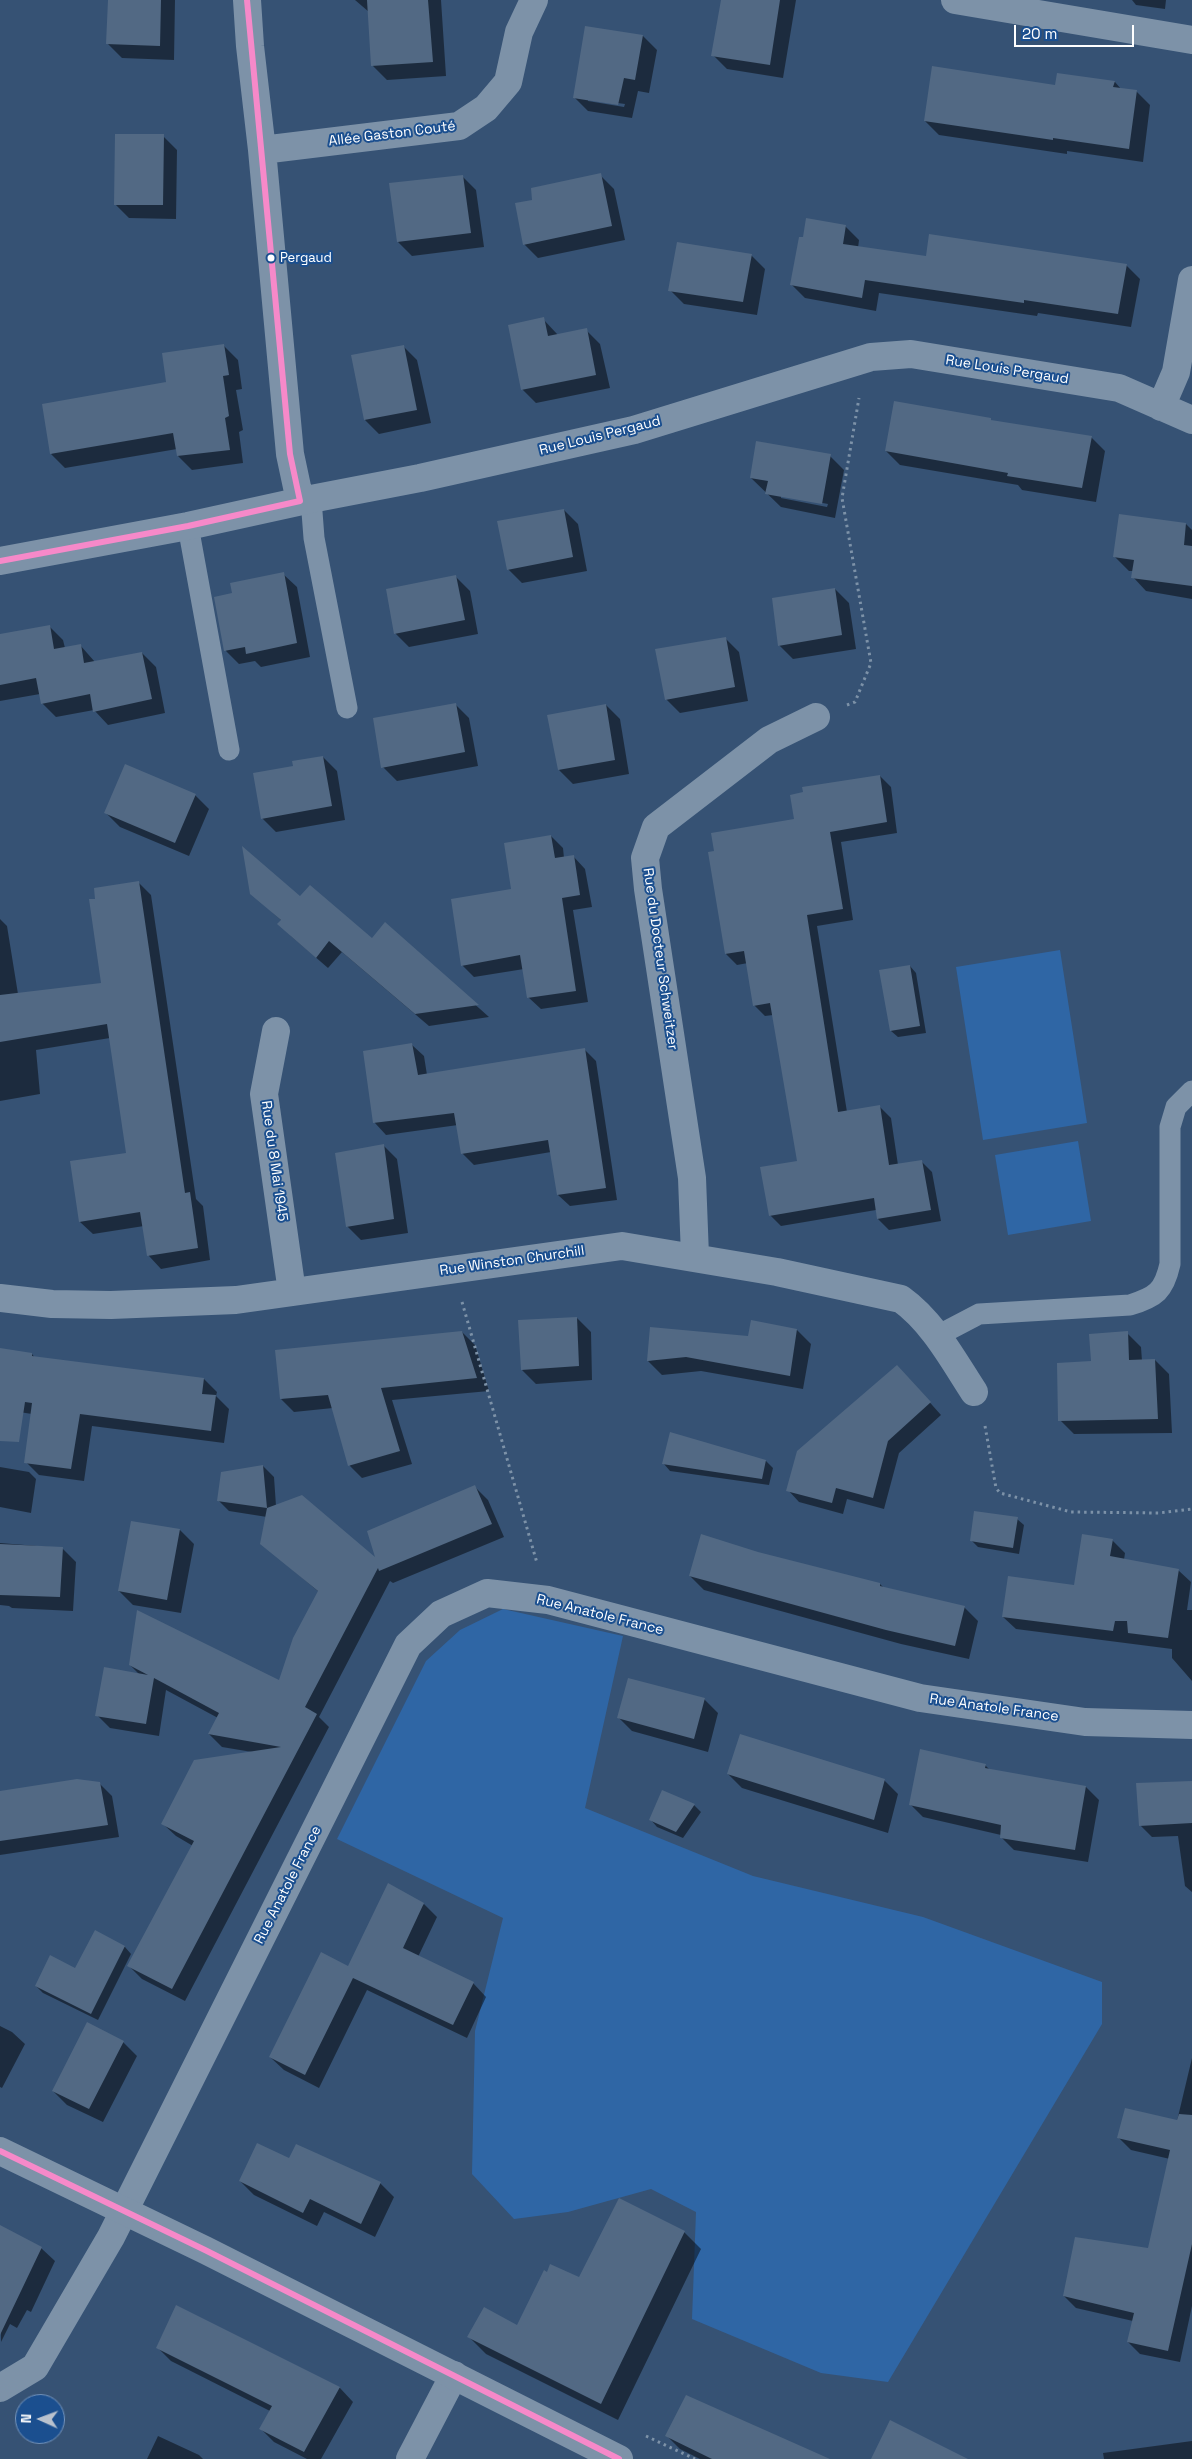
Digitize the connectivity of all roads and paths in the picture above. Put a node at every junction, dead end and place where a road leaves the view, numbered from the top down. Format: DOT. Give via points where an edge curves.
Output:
graph roads {
  1 [pos="247,0"];
  2 [pos="534,0"];
  3 [pos="955,0"];
  4 [pos="1192,40"];
  5 [pos="262,150"];
  6 [pos="1192,280"];
  7 [pos="852,363"];
  8 [pos="1161,407"];
  9 [pos="1192,420"];
  10 [pos="306,500"];
  11 [pos="188,526"];
  12 [pos="0,561"];
  13 [pos="347,708"];
  14 [pos="816,717"];
  15 [pos="229,750"];
  16 [pos="276,1031"];
  17 [pos="1192,1091"];
  18 [pos="695,1256"];
  19 [pos="292,1292"];
  20 [pos="459,1294"];
  21 [pos="0,1298"];
  22 [pos="937,1336"];
  23 [pos="974,1392"];
  24 [pos="1192,1509"];
  25 [pos="548,1600"];
  26 [pos="1192,1725"];
  27 [pos="0,2151"];
  28 [pos="124,2211"];
  29 [pos="454,2374"];
  30 [pos="0,2388"];
  31 [pos="410,2459"];
  32 [pos="619,2459"];
  1 -- 5 [label="street"];
  2 -- 5 [label="street, Allée Gaston Couté" via="519,32 508,82 486,108 459,126"];
  3 -- 4 [label="street"];
  5 -- 10 [label="street" via="290,454"];
  6 -- 8 [label="street" via="1176,372"];
  7 -- 8 [label="street, Rue Louis Pergaud" via="911,354 1118,388"];
  7 -- 10 [label="street, Rue Louis Pergaud" via="634,430"];
  7 -- 14 [label="path" via="859,400 842,498 871,663 855,702"];
  8 -- 9 [label="street, Rue Louis Pergaud"];
  10 -- 11 [label="street, Rue Louis Pergaud"];
  10 -- 13 [label="lane"];
  11 -- 12 [label="street, Rue Louis Pergaud"];
  11 -- 15 [label="lane"];
  14 -- 18 [label="street, Rue du Docteur Schweitzer" via="769,740 656,827 645,858 692,1178"];
  16 -- 19 [label="street, Rue du 8 Mai 1945" via="264,1094"];
  17 -- 22 [label="lane" via="1176,1107 1170,1126 1170,1264 1166,1283 1151,1298 1130,1305 979,1314"];
  18 -- 19 [label="street, Rue Winston Churchill" via="622,1246"];
  18 -- 22 [label="street, Rue Winston Churchill" via="901,1299 915,1309"];
  19 -- 21 [label="street, Rue Winston Churchill" via="236,1300 111,1305 52,1304"];
  20 -- 25 [label="path"];
  22 -- 23 [label="street, Rue Winston Churchill"];
  23 -- 24 [label="path" via="983,1414 996,1488 1000,1493 1071,1512 1159,1513"];
  25 -- 26 [label="street, Rue Anatole France" via="920,1698 1085,1722"];
  25 -- 28 [label="street, Rue Anatole France" via="486,1593 441,1614 408,1645"];
  27 -- 28 [label="street"];
  28 -- 29 [label="street"];
  28 -- 30 [label="street, Rue Anatole France" via="35,2368"];
  29 -- 31 [label="street"];
  29 -- 32 [label="street"];
}
